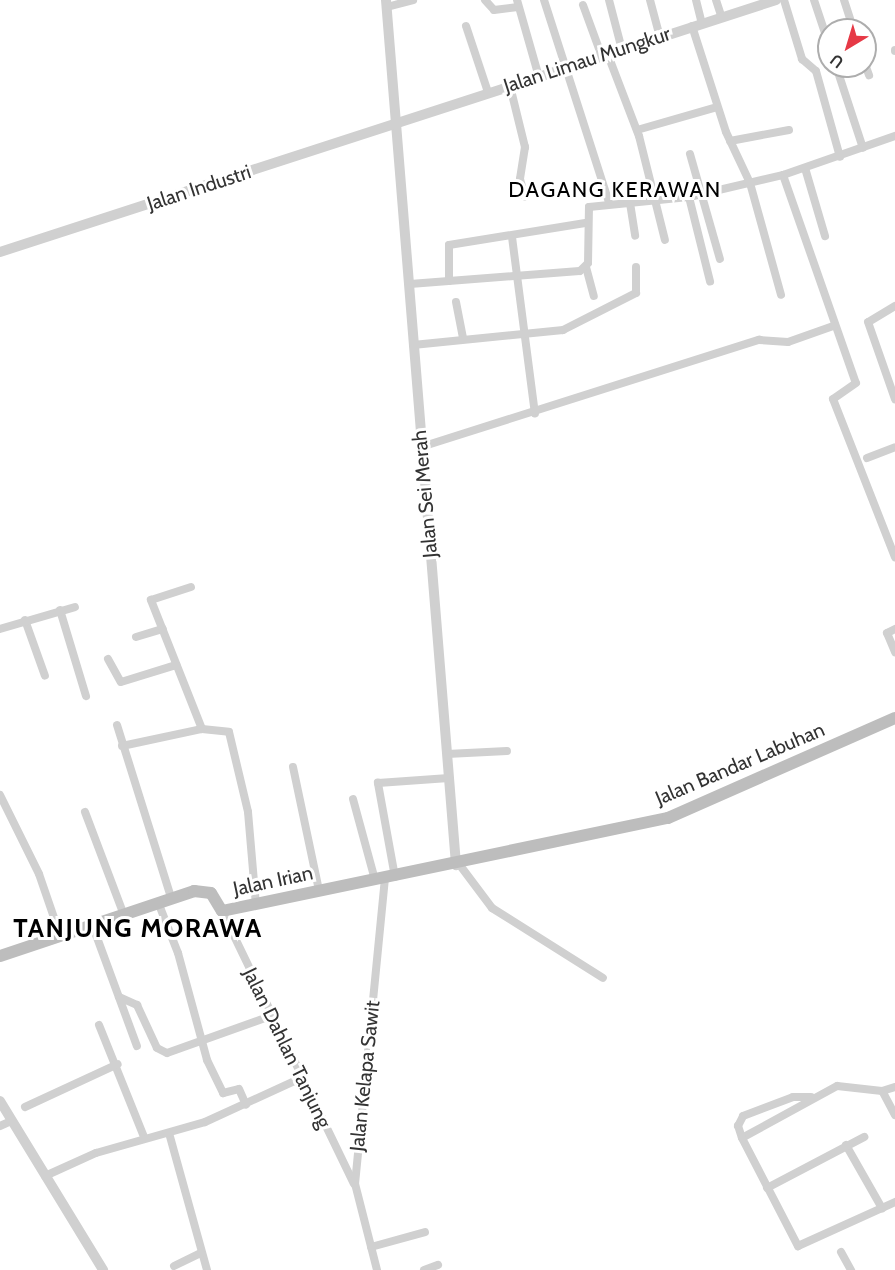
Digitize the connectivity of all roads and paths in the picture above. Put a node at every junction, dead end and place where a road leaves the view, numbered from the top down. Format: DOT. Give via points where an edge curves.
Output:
graph roads {
  1 [pos="413,0"];
  2 [pos="486,0"];
  3 [pos="544,0"];
  4 [pos="609,0"];
  5 [pos="650,0"];
  6 [pos="696,0"];
  7 [pos="716,0"];
  8 [pos="775,0"];
  9 [pos="784,0"];
  10 [pos="814,0"];
  11 [pos="844,0"];
  12 [pos="386,3"];
  13 [pos="517,3"];
  14 [pos="759,3"];
  15 [pos="583,5"];
  16 [pos="722,18"];
  17 [pos="820,18"];
  18 [pos="850,18"];
  19 [pos="697,25"];
  20 [pos="466,26"];
  21 [pos="660,37"];
  22 [pos="622,50"];
  23 [pos="605,56"];
  24 [pos="566,69"];
  25 [pos="539,77"];
  26 [pos="840,78"];
  27 [pos="510,86"];
  28 [pos="488,92"];
  29 [pos="717,107"];
  30 [pos="398,123"];
  31 [pos="637,130"];
  32 [pos="789,130"];
  33 [pos="895,136"];
  34 [pos="730,141"];
  35 [pos="863,148"];
  36 [pos="690,154"];
  37 [pos="840,157"];
  38 [pos="805,168"];
  39 [pos="783,175"];
  40 [pos="750,183"];
  41 [pos="700,194"];
  42 [pos="525,196"];
  43 [pos="689,197"];
  44 [pos="609,202"];
  45 [pos="630,203"];
  46 [pos="656,203"];
  47 [pos="585,223"];
  48 [pos="635,236"];
  49 [pos="825,236"];
  50 [pos="512,237"];
  51 [pos="665,240"];
  52 [pos="0,252"];
  53 [pos="720,259"];
  54 [pos="586,267"];
  55 [pos="636,267"];
  56 [pos="518,277"];
  57 [pos="449,281"];
  58 [pos="710,281"];
  59 [pos="410,284"];
  60 [pos="781,295"];
  61 [pos="594,296"];
  62 [pos="456,302"];
  63 [pos="895,306"];
  64 [pos="833,326"];
  65 [pos="523,336"];
  66 [pos="463,339"];
  67 [pos="413,345"];
  68 [pos="892,381"];
  69 [pos="895,399"];
  70 [pos="535,414"];
  71 [pos="422,447"];
  72 [pos="895,447"];
  73 [pos="867,458"];
  74 [pos="895,557"];
  75 [pos="191,587"];
  76 [pos="75,607"];
  77 [pos="60,610"];
  78 [pos="26,620"];
  79 [pos="0,628"];
  80 [pos="164,629"];
  81 [pos="895,629"];
  82 [pos="136,637"];
  83 [pos="895,652"];
  84 [pos="108,660"];
  85 [pos="176,666"];
  86 [pos="45,676"];
  87 [pos="86,696"];
  88 [pos="895,718"];
  89 [pos="117,725"];
  90 [pos="202,729"];
  91 [pos="122,746"];
  92 [pos="507,751"];
  93 [pos="447,754"];
  94 [pos="293,767"];
  95 [pos="449,778"];
  96 [pos="0,795"];
  97 [pos="353,799"];
  98 [pos="85,812"];
  99 [pos="458,864"];
  100 [pos="385,879"];
  101 [pos="319,890"];
  102 [pos="171,897"];
  103 [pos="158,902"];
  104 [pos="256,905"];
  105 [pos="222,911"];
  106 [pos="124,915"];
  107 [pos="92,924"];
  108 [pos="60,935"];
  109 [pos="0,956"];
  110 [pos="603,978"];
  111 [pos="119,997"];
  112 [pos="271,1016"];
  113 [pos="99,1024"];
  114 [pos="202,1045"];
  115 [pos="137,1046"];
  116 [pos="118,1064"];
  117 [pos="299,1079"];
  118 [pos="895,1087"];
  119 [pos="882,1091"];
  120 [pos="811,1097"];
  121 [pos="0,1101"];
  122 [pos="246,1105"];
  123 [pos="25,1107"];
  124 [pos="895,1114"];
  125 [pos="11,1121"];
  126 [pos="0,1126"];
  127 [pos="169,1133"];
  128 [pos="144,1137"];
  129 [pos="864,1137"];
  130 [pos="742,1138"];
  131 [pos="846,1145"];
  132 [pos="45,1176"];
  133 [pos="355,1184"];
  134 [pos="767,1188"];
  135 [pos="895,1202"];
  136 [pos="882,1208"];
  137 [pos="425,1232"];
  138 [pos="371,1248"];
  139 [pos="842,1252"];
  140 [pos="201,1253"];
  141 [pos="438,1265"];
  142 [pos="174,1266"];
  143 [pos="104,1270"];
  144 [pos="207,1270"];
  145 [pos="377,1270"];
  146 [pos="424,1270"];
  147 [pos="851,1270"];
  1 -- 12 [label="street"];
  2 -- 13 [label="street" via="494,10"];
  3 -- 24 [label="street"];
  4 -- 22 [label="street"];
  5 -- 21 [label="street"];
  6 -- 19 [label="street"];
  7 -- 16 [label="street"];
  8 -- 14 [label="street, Jalan Limau Mungkur"];
  9 -- 37 [label="street" via="802,60 816,71"];
  10 -- 17 [label="street"];
  11 -- 18 [label="street"];
  12 -- 30 [label="street, Jalan Sei Merah"];
  13 -- 25 [label="street"];
  14 -- 16 [label="street, Jalan Limau Mungkur"];
  15 -- 23 [label="street"];
  16 -- 19 [label="street, Jalan Limau Mungkur"];
  19 -- 21 [label="street, Jalan Limau Mungkur"];
  19 -- 29 [label="street"];
  20 -- 28 [label="street"];
  21 -- 22 [label="street, Jalan Limau Mungkur"];
  22 -- 23 [label="street, Jalan Limau Mungkur"];
  23 -- 24 [label="street, Jalan Limau Mungkur"];
  23 -- 31 [label="street"];
  24 -- 25 [label="street, Jalan Limau Mungkur"];
  24 -- 44 [label="street"];
  25 -- 27 [label="street, Jalan Limau Mungkur"];
  26 -- 35 [label="street"];
  27 -- 28 [label="street, Jalan Limau Mungkur"];
  27 -- 42 [label="street" via="525,147 520,178"];
  28 -- 30 [label="street, Jalan Limau Mungkur"];
  29 -- 31 [label="street"];
  29 -- 34 [label="street"];
  30 -- 52 [label="street, Jalan Industri"];
  30 -- 59 [label="street, Jalan Sei Merah"];
  31 -- 46 [label="street"];
  32 -- 34 [label="street"];
  33 -- 35 [label="street"];
  34 -- 40 [label="street"];
  35 -- 37 [label="street"];
  36 -- 41 [label="street"];
  37 -- 38 [label="street"];
  38 -- 39 [label="street"];
  38 -- 49 [label="street"];
  39 -- 40 [label="street"];
  39 -- 64 [label="street"];
  40 -- 41 [label="street"];
  40 -- 60 [label="street"];
  41 -- 43 [label="street"];
  41 -- 53 [label="street"];
  43 -- 46 [label="street"];
  43 -- 58 [label="street"];
  44 -- 45 [label="street"];
  44 -- 47 [label="street" via="589,207"];
  45 -- 46 [label="street"];
  45 -- 48 [label="street"];
  46 -- 51 [label="street"];
  47 -- 50 [label="street"];
  47 -- 54 [label="street"];
  50 -- 56 [label="street"];
  50 -- 57 [label="street" via="446,247"];
  54 -- 56 [label="street"];
  54 -- 61 [label="street"];
  55 -- 65 [label="street" via="636,293 563,330"];
  56 -- 57 [label="street"];
  56 -- 65 [label="street"];
  57 -- 59 [label="street"];
  59 -- 67 [label="street, Jalan Sei Merah"];
  62 -- 66 [label="street"];
  63 -- 68 [label="street" via="868,322"];
  64 -- 70 [label="street" via="788,342 759,340"];
  64 -- 74 [label="street" via="856,385 833,399"];
  65 -- 66 [label="street"];
  65 -- 70 [label="street"];
  66 -- 67 [label="street"];
  67 -- 71 [label="street, Jalan Sei Merah"];
  68 -- 69 [label="street"];
  70 -- 71 [label="street"];
  71 -- 93 [label="street, Jalan Sei Merah"];
  72 -- 73 [label="street"];
  75 -- 80 [label="street" via="151,600"];
  76 -- 77 [label="street"];
  77 -- 78 [label="street"];
  77 -- 87 [label="street"];
  78 -- 79 [label="street"];
  78 -- 86 [label="street"];
  80 -- 82 [label="street"];
  80 -- 85 [label="street"];
  81 -- 83 [label="street" via="886,633"];
  84 -- 85 [label="street" via="121,682"];
  85 -- 90 [label="street"];
  88 -- 99 [label="main road, Jalan Bandar Labuhan" via="668,819"];
  89 -- 91 [label="street"];
  90 -- 91 [label="street"];
  90 -- 104 [label="street" via="229,732 248,812"];
  91 -- 102 [label="street"];
  92 -- 93 [label="street"];
  93 -- 95 [label="street, Jalan Sei Merah"];
  94 -- 101 [label="street"];
  95 -- 99 [label="street, Jalan Sei Merah"];
  95 -- 100 [label="street" via="379,783"];
  96 -- 108 [label="street" via="39,874"];
  97 -- 100 [label="street"];
  98 -- 106 [label="street"];
  99 -- 100 [label="main road, Jalan Bandar Labuhan"];
  99 -- 110 [label="street" via="492,908"];
  100 -- 101 [label="main road, Jalan Irian"];
  100 -- 133 [label="street, Jalan Kelapa Sawit"];
  101 -- 104 [label="main road, Jalan Irian"];
  102 -- 103 [label="main road, Jalan Irian"];
  102 -- 105 [label="main road, Jalan Irian" via="206,891"];
  103 -- 106 [label="main road, Jalan Irian"];
  103 -- 114 [label="street" via="183,968"];
  104 -- 105 [label="main road, Jalan Irian"];
  105 -- 112 [label="street, Jalan Dahlan Tanjung"];
  106 -- 107 [label="main road, Jalan Irian"];
  107 -- 108 [label="main road, Jalan Irian"];
  107 -- 111 [label="street"];
  108 -- 109 [label="main road, Jalan Irian"];
  111 -- 114 [label="street" via="137,1005 162,1053"];
  111 -- 115 [label="street"];
  112 -- 114 [label="street"];
  112 -- 117 [label="street, Jalan Dahlan Tanjung"];
  113 -- 116 [label="street"];
  114 -- 122 [label="street" via="223,1093 239,1089"];
  116 -- 123 [label="street"];
  116 -- 128 [label="street"];
  117 -- 122 [label="street"];
  117 -- 133 [label="street, Jalan Dahlan Tanjung"];
  118 -- 119 [label="street"];
  119 -- 120 [label="street" via="837,1086"];
  119 -- 124 [label="street"];
  120 -- 130 [label="street"];
  120 -- 130 [label="street" via="793,1097 743,1116 738,1123"];
  121 -- 125 [label="street"];
  122 -- 127 [label="street"];
  125 -- 126 [label="street"];
  125 -- 132 [label="street"];
  127 -- 128 [label="street"];
  127 -- 140 [label="street"];
  128 -- 132 [label="street"];
  129 -- 131 [label="street"];
  130 -- 134 [label="street"];
  131 -- 134 [label="street"];
  131 -- 136 [label="street"];
  132 -- 143 [label="street"];
  133 -- 138 [label="street, Jalan Kelapa Sawit"];
  134 -- 136 [label="street" via="800,1246"];
  135 -- 136 [label="street"];
  137 -- 138 [label="street"];
  138 -- 145 [label="street, Jalan Kelapa Sawit"];
  139 -- 147 [label="street"];
  140 -- 142 [label="street"];
  140 -- 144 [label="street"];
  141 -- 146 [label="street"];
}
